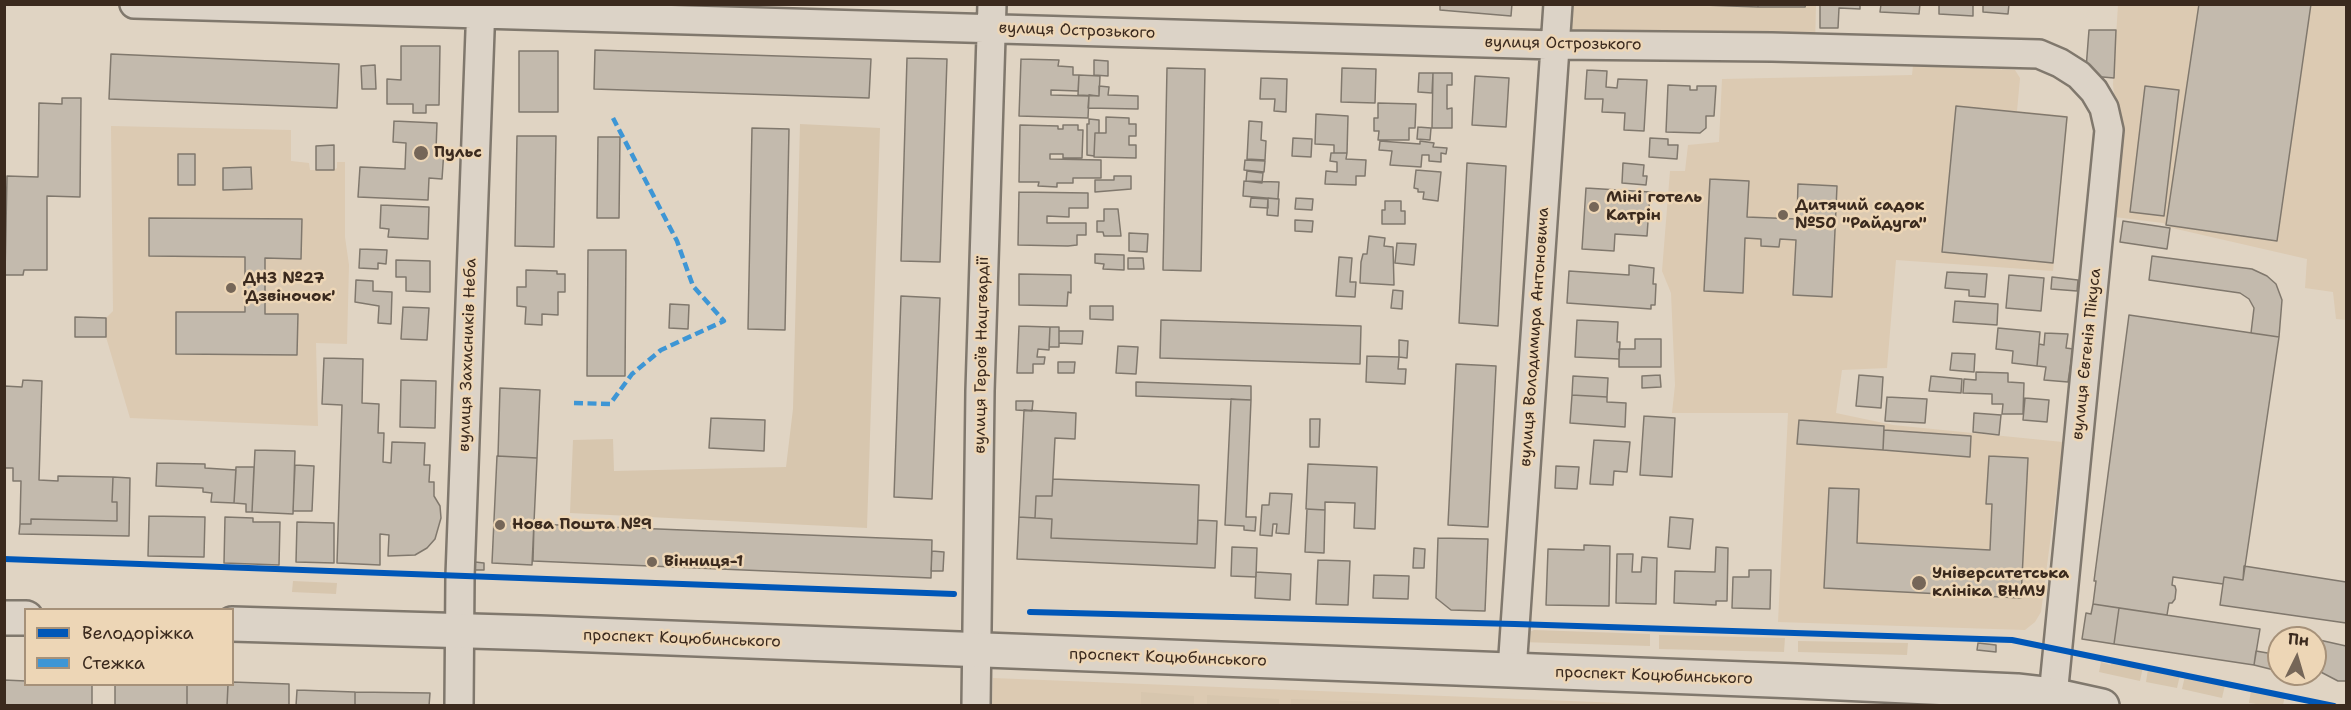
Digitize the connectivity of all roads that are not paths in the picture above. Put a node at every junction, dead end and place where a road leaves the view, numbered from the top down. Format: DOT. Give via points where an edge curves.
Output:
graph roads {
  1 [pos="135,4"];
  2 [pos="1558,4"];
  3 [pos="481,10"];
  4 [pos="991,17"];
  5 [pos="1555,45"];
  6 [pos="2020,53"];
  7 [pos="4,618"];
  8 [pos="24,618"];
  9 [pos="234,624"];
  10 [pos="460,630"];
  11 [pos="976,651"];
  12 [pos="1512,670"];
  13 [pos="2052,700"];
  14 [pos="459,705"];
  15 [pos="976,705"];
  16 [pos="2102,705"];
  1 -- 3 [label="street, вулиця Острозького"];
  2 -- 5 [label="street, вулиця Володимира Антоновича"];
  3 -- 4 [label="street, вулиця Острозького"];
  3 -- 10 [label="street, вулиця Захисників Неба"];
  4 -- 5 [label="street, вулиця Острозького"];
  4 -- 11 [label="street, вулиця Героїв Нацгвардії"];
  5 -- 6 [label="street, вулиця Острозького"];
  5 -- 12 [label="street, вулиця Володимира Антоновича"];
  6 -- 13 [label="street, вулиця Євгенія Пікуса" via="2039,54 2079,75 2104,108 2109,130"];
  7 -- 8 [label="main road"];
  9 -- 10 [label="main road, проспект Коцюбинського"];
  10 -- 11 [label="main road, проспект Коцюбинського"];
  10 -- 14 [label="street, вулиця Захисників Неба"];
  11 -- 12 [label="main road, проспект Коцюбинського"];
  11 -- 15 [label="street, вулиця Героїв Нацгвардії"];
  12 -- 13 [label="main road, проспект Коцюбинського" via="1808,681"];
  13 -- 16 [label="main road, проспект Коцюбинського"];
}
